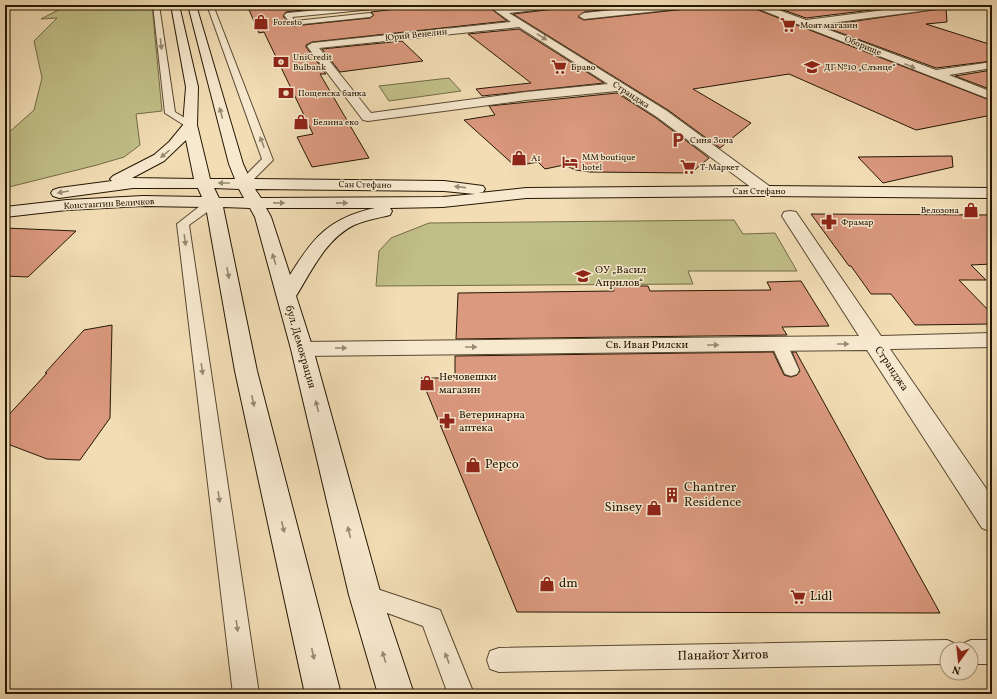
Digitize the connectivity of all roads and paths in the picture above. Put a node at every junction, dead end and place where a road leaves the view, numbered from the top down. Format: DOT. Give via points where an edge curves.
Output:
graph roads {
  1 [pos="156,5"];
  2 [pos="175,5"];
  3 [pos="192,5"];
  4 [pos="210,5"];
  5 [pos="393,5"];
  6 [pos="491,5"];
  7 [pos="554,5"];
  8 [pos="686,5"];
  9 [pos="757,5"];
  10 [pos="942,5"];
  11 [pos="500,11"];
  12 [pos="370,15"];
  13 [pos="584,16"];
  14 [pos="806,23"];
  15 [pos="520,24"];
  16 [pos="992,65"];
  17 [pos="933,74"];
  18 [pos="618,87"];
  19 [pos="992,96"];
  20 [pos="190,125"];
  21 [pos="204,183"];
  22 [pos="244,184"];
  23 [pos="102,186"];
  24 [pos="766,191"];
  25 [pos="526,193"];
  26 [pos="992,193"];
  27 [pos="213,202"];
  28 [pos="443,202"];
  29 [pos="255,203"];
  30 [pos="5,206"];
  31 [pos="5,212"];
  32 [pos="790,216"];
  33 [pos="286,296"];
  34 [pos="992,340"];
  35 [pos="874,343"];
  36 [pos="779,344"];
  37 [pos="302,349"];
  38 [pos="791,370"];
  39 [pos="992,520"];
  40 [pos="365,595"];
  41 [pos="939,652"];
  42 [pos="979,652"];
  43 [pos="992,652"];
  44 [pos="498,660"];
  45 [pos="246,694"];
  46 [pos="323,694"];
  47 [pos="396,694"];
  48 [pos="461,694"];
  1 -- 20 [label="lane, one-way" via="170,114"];
  2 -- 20 [label="main road" via="192,87"];
  22 -- 3 [label="main road, бул. Демокрация, one-way" via="236,164"];
  22 -- 4 [label="lane, one-way" via="268,160"];
  5 -- 12 [label="lane" via="287,15 293,23"];
  6 -- 11 [label="main road, Странджа"];
  7 -- 11 [label="main road"];
  8 -- 13 [label="main road"];
  9 -- 14 [label="main road, Оборище"];
  10 -- 14 [label="main road"];
  11 -- 15 [label="main road, Странджа"];
  14 -- 17 [label="main road, Оборище, one-way"];
  15 -- 18 [label="main road, Странджа, one-way"];
  15 -- 18 [label="main road, Юрий Венелин" via="312,46 368,118 526,96"];
  16 -- 17 [label="main road"];
  17 -- 19 [label="main road, Оборище"];
  18 -- 24 [label="main road, Странджа" via="662,114"];
  20 -- 21 [label="main road"];
  20 -- 23 [label="main road, one-way" via="164,156 151,165"];
  22 -- 21 [label="main road, Сан Стефано, one-way"];
  21 -- 23 [label="main road, Константин Величков" via="133,183"];
  21 -- 27 [label="main road"];
  25 -- 22 [label="main road, Сан Стефано, one-way" via="444,186"];
  22 -- 29 [label="main road, бул. Демокрация"];
  23 -- 30 [label="main road, Константин Величков, one-way" via="58,193"];
  24 -- 25 [label="main road, Сан Стефано"];
  24 -- 26 [label="main road, Сан Стефано"];
  25 -- 28 [label="main road, Сан Стефано"];
  27 -- 29 [label="main road, Сан Стефано"];
  27 -- 31 [label="main road, Константин Величков" via="109,202"];
  27 -- 45 [label="lane, one-way" via="183,224"];
  27 -- 46 [label="main road, one-way" via="246,371"];
  29 -- 28 [label="main road, Сан Стефано, one-way"];
  28 -- 33 [label="main road" via="370,213 336,228 317,246"];
  33 -- 29 [label="main road, бул. Демокрация, one-way" via="263,217"];
  32 -- 35 [label="main road, Странджа"];
  33 -- 37 [label="main road, бул. Демокрация"];
  34 -- 35 [label="main road, Св. Иван Рилски"];
  36 -- 35 [label="main road, Св. Иван Рилски, one-way"];
  35 -- 39 [label="main road, Странджа"];
  37 -- 36 [label="main road, Св. Иван Рилски, one-way"];
  36 -- 38 [label="lane"];
  40 -- 37 [label="main road, бул. Демокрация, one-way"];
  47 -- 40 [label="main road, бул. Демокрация, one-way"];
  48 -- 40 [label="lane, one-way" via="432,618"];
  41 -- 44 [label="lane, Панайот Хитов"];
  42 -- 43 [label="lane"];
}
